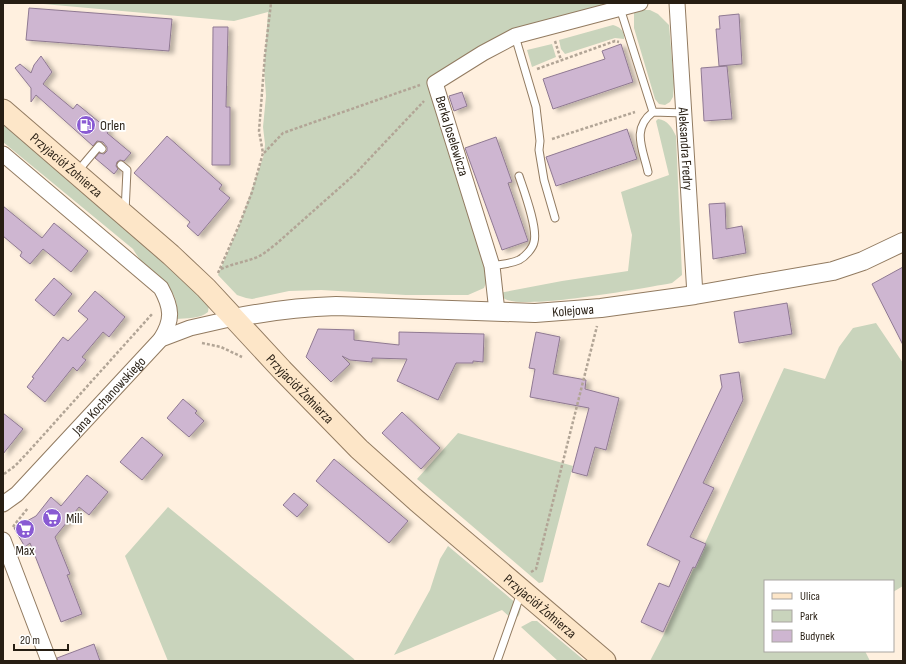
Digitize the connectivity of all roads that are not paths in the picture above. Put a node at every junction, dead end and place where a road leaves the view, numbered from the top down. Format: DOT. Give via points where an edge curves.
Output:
graph roads {
  1 [pos="640,3"];
  2 [pos="677,3"];
  3 [pos="620,8"];
  4 [pos="515,36"];
  5 [pos="652,109"];
  6 [pos="3,110"];
  7 [pos="684,113"];
  8 [pos="102,149"];
  9 [pos="3,154"];
  10 [pos="121,165"];
  11 [pos="648,172"];
  12 [pos="76,173"];
  13 [pos="519,176"];
  14 [pos="125,216"];
  15 [pos="555,218"];
  16 [pos="903,242"];
  17 [pos="492,266"];
  18 [pos="695,295"];
  19 [pos="497,312"];
  20 [pos="234,318"];
  21 [pos="161,339"];
  22 [pos="3,504"];
  23 [pos="8,534"];
  24 [pos="518,587"];
  25 [pos="49,661"];
  26 [pos="497,661"];
  27 [pos="605,661"];
  1 -- 3 [label="street, Berka Joselewicza"];
  2 -- 7 [label="street, Aleksandra Fredry"];
  3 -- 4 [label="street, Berka Joselewicza"];
  3 -- 5 [label="lane"];
  4 -- 15 [label="lane" via="536,108 544,180"];
  4 -- 17 [label="street, Berka Joselewicza" via="483,53 436,85"];
  5 -- 7 [label="lane"];
  5 -- 11 [label="lane" via="640,127"];
  6 -- 12 [label="main road, Przyjaciół Żołnierza"];
  7 -- 18 [label="street, Aleksandra Fredry"];
  8 -- 12 [label="lane" via="99,146"];
  9 -- 21 [label="street" via="161,288 170,307 170,319"];
  10 -- 14 [label="lane" via="127,170"];
  12 -- 14 [label="main road, Przyjaciół Żołnierza"];
  13 -- 17 [label="lane" via="535,230 534,242 530,251 520,260"];
  14 -- 20 [label="main road, Przyjaciół Żołnierza" via="171,255"];
  16 -- 18 [label="street, Kolejowa" via="833,272"];
  17 -- 19 [label="street, Berka Joselewicza"];
  18 -- 19 [label="street, Kolejowa" via="601,308 535,313"];
  19 -- 20 [label="street, Kolejowa" via="336,306 282,309"];
  20 -- 21 [label="street, Jana Kochanowskiego" via="190,328"];
  20 -- 24 [label="main road, Przyjaciół Żołnierza" via="359,449"];
  21 -- 22 [label="street, Jana Kochanowskiego" via="17,494"];
  23 -- 25 [label="street"];
  24 -- 26 [label="lane"];
  24 -- 27 [label="main road, Przyjaciół Żołnierza"];
}
